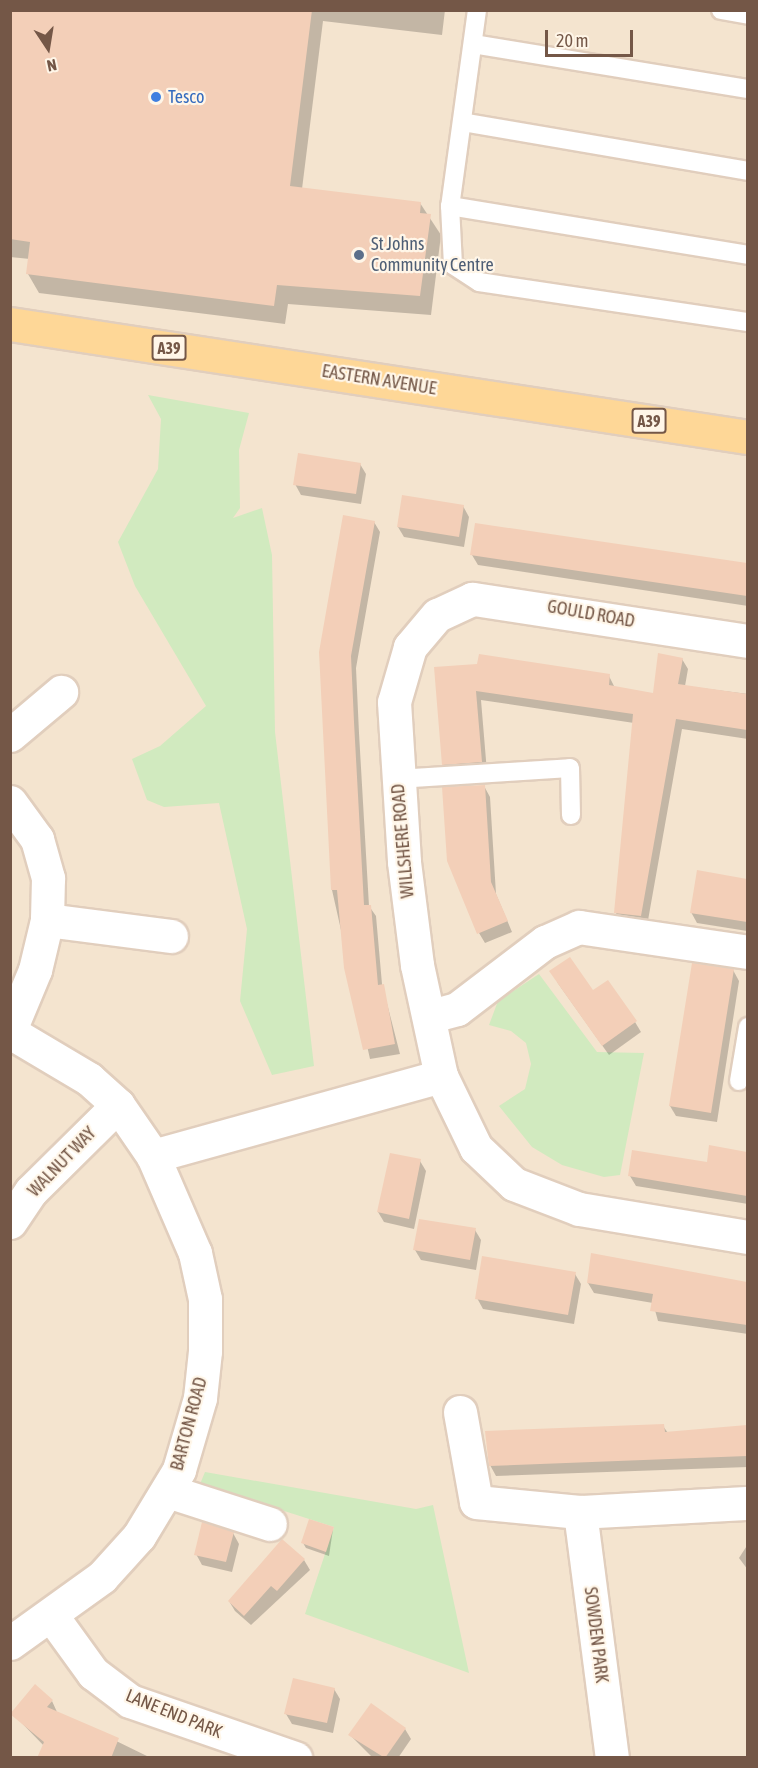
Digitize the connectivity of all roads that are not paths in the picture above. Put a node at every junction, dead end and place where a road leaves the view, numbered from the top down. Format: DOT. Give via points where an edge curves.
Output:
graph roads {
  1 [pos="477,10"];
  2 [pos="721,10"];
  3 [pos="747,15"];
  4 [pos="472,44"];
  5 [pos="747,89"];
  6 [pos="462,122"];
  7 [pos="747,171"];
  8 [pos="450,206"];
  9 [pos="747,255"];
  10 [pos="747,322"];
  11 [pos="10,324"];
  12 [pos="747,436"];
  13 [pos="438,615"];
  14 [pos="747,641"];
  15 [pos="61,692"];
  16 [pos="10,735"];
  17 [pos="397,779"];
  18 [pos="10,802"];
  19 [pos="571,815"];
  20 [pos="47,920"];
  21 [pos="171,936"];
  22 [pos="747,952"];
  23 [pos="432,1016"];
  24 [pos="747,1028"];
  25 [pos="10,1031"];
  26 [pos="441,1076"];
  27 [pos="739,1081"];
  28 [pos="118,1105"];
  29 [pos="153,1156"];
  30 [pos="10,1222"];
  31 [pos="747,1238"];
  32 [pos="460,1412"];
  33 [pos="168,1491"];
  34 [pos="747,1503"];
  35 [pos="580,1512"];
  36 [pos="270,1524"];
  37 [pos="51,1615"];
  38 [pos="10,1643"];
  39 [pos="295,1758"];
  40 [pos="612,1758"];
  1 -- 4 [label="lane"];
  2 -- 3 [label="lane"];
  4 -- 5 [label="lane"];
  4 -- 6 [label="lane"];
  6 -- 7 [label="lane"];
  6 -- 8 [label="lane"];
  8 -- 9 [label="lane"];
  8 -- 10 [label="lane" via="453,265 478,282"];
  11 -- 12 [label="main road, EASTERN AVENUE / A39"];
  13 -- 14 [label="street, GOULD ROAD" via="472,598 505,600"];
  13 -- 17 [label="street, WILLSHERE ROAD" via="410,647 394,702"];
  15 -- 16 [label="street"];
  17 -- 19 [label="lane" via="570,768"];
  17 -- 23 [label="street, WILLSHERE ROAD" via="417,964"];
  18 -- 20 [label="street" via="37,839 48,878"];
  20 -- 21 [label="street"];
  20 -- 25 [label="street" via="35,970"];
  22 -- 23 [label="street" via="579,927 545,942 457,1009"];
  23 -- 26 [label="street, WILLSHERE ROAD"];
  24 -- 27 [label="lane"];
  25 -- 28 [label="street, BARTON ROAD" via="53,1054"];
  26 -- 29 [label="street"];
  26 -- 31 [label="street, WILLSHERE ROAD" via="476,1148 514,1184 579,1209"];
  28 -- 29 [label="street, BARTON ROAD"];
  28 -- 30 [label="street, WALNUT WAY" via="31,1191"];
  29 -- 33 [label="street, BARTON ROAD" via="178,1205 205,1299 200,1398"];
  32 -- 35 [label="street" via="476,1502"];
  33 -- 36 [label="street"];
  33 -- 37 [label="street, BARTON ROAD" via="139,1536 102,1577"];
  34 -- 35 [label="street"];
  35 -- 40 [label="street, SOWDEN PARK"];
  37 -- 38 [label="street, BARTON ROAD"];
  37 -- 39 [label="street, LANE END PARK" via="93,1673 130,1701"];
}
